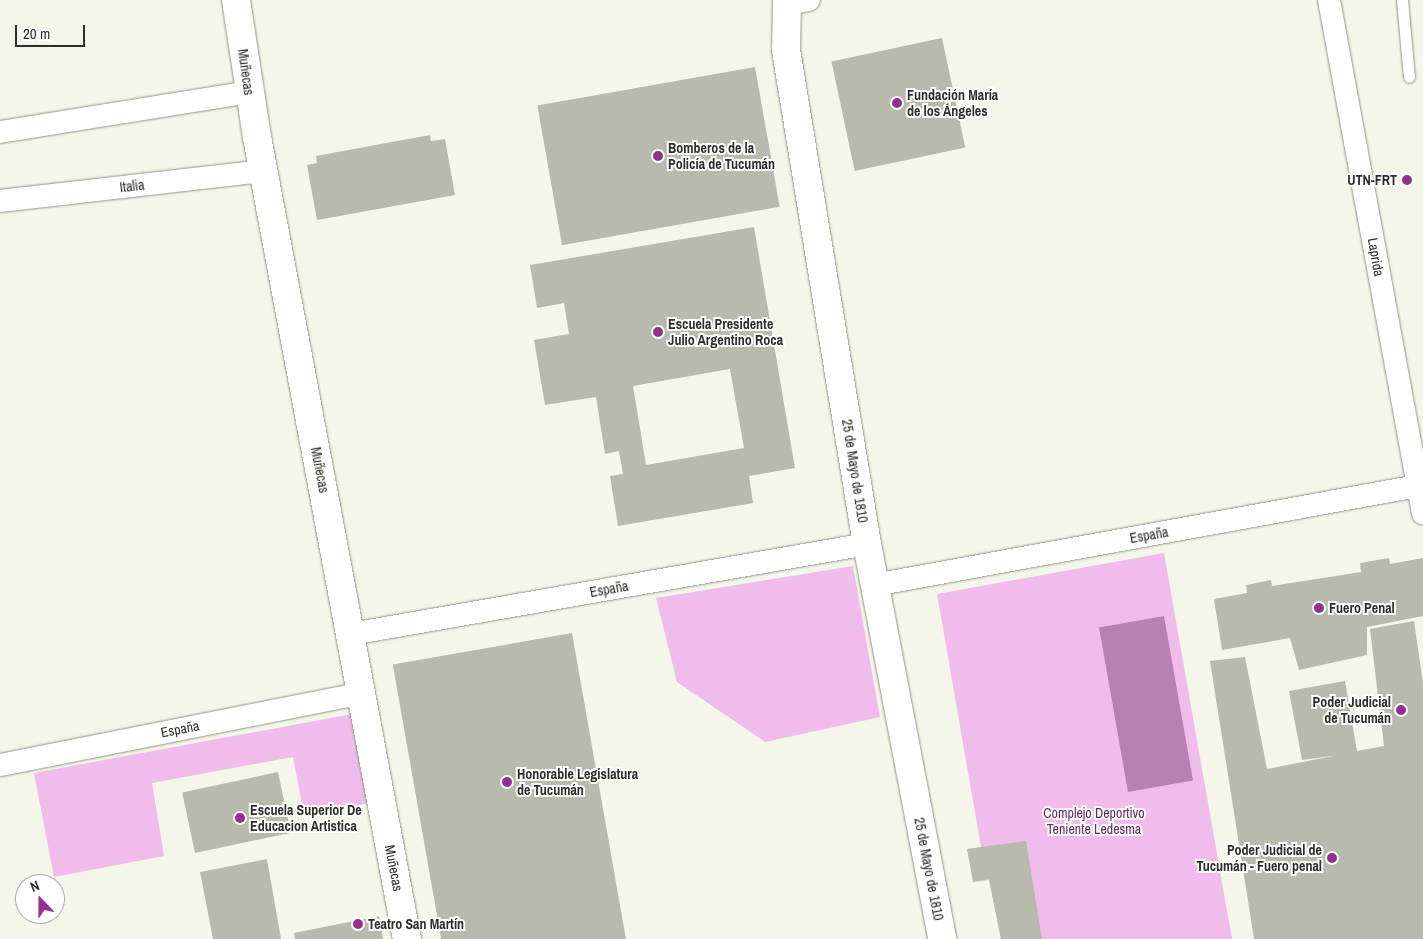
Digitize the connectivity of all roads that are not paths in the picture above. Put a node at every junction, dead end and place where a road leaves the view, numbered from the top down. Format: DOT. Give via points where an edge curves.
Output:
graph roads {
  1 [pos="236,0"];
  2 [pos="1329,0"];
  3 [pos="1402,0"];
  4 [pos="794,1"];
  5 [pos="1409,77"];
  6 [pos="249,92"];
  7 [pos="0,132"];
  8 [pos="264,171"];
  9 [pos="0,201"];
  10 [pos="1421,486"];
  11 [pos="1423,513"];
  12 [pos="867,544"];
  13 [pos="874,585"];
  14 [pos="350,634"];
  15 [pos="360,694"];
  16 [pos="0,764"];
  17 [pos="407,939"];
  18 [pos="942,939"];
  1 -- 6 [label="street, Muñecas"];
  2 -- 10 [label="street, Laprida"];
  3 -- 5 [label="lane"];
  4 -- 12 [label="street, 25 de Mayo de 1810" via="786,50"];
  6 -- 7 [label="street"];
  6 -- 8 [label="street, Muñecas"];
  8 -- 9 [label="street, Italia"];
  8 -- 14 [label="street, Muñecas"];
  10 -- 11 [label="street, Laprida"];
  10 -- 13 [label="street, España"];
  12 -- 13 [label="street, 25 de Mayo de 1810"];
  12 -- 14 [label="street, España"];
  13 -- 18 [label="street, 25 de Mayo de 1810"];
  14 -- 15 [label="street, Muñecas"];
  15 -- 16 [label="street, España"];
  15 -- 17 [label="street, Muñecas"];
}
